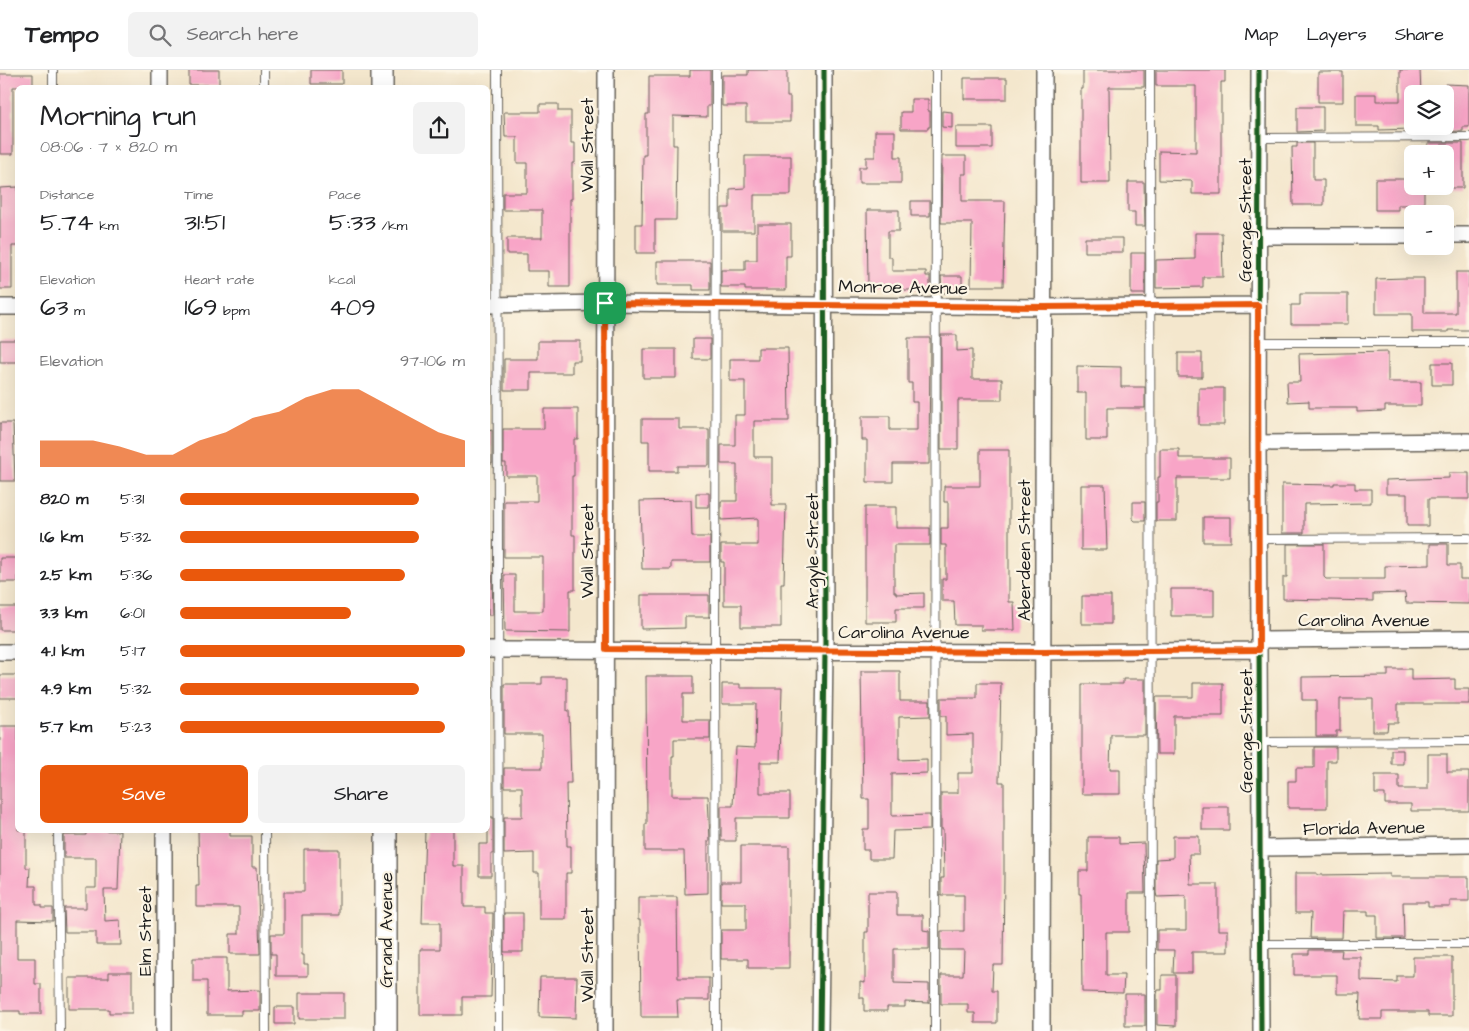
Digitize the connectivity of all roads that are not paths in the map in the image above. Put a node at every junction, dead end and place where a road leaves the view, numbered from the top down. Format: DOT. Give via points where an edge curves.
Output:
graph roads {
  1 [pos="53,70"];
  2 [pos="160,70"];
  3 [pos="264,70"];
  4 [pos="382,70"];
  5 [pos="497,70"];
  6 [pos="606,70"];
  7 [pos="716,70"];
  8 [pos="824,70"];
  9 [pos="936,70"];
  10 [pos="1044,70"];
  11 [pos="1150,70"];
  12 [pos="1259,70"];
  13 [pos="53,85"];
  14 [pos="160,85"];
  15 [pos="264,85"];
  16 [pos="382,85"];
  17 [pos="1469,137"];
  18 [pos="1259,138"];
  19 [pos="1259,236"];
  20 [pos="1404,236"];
  21 [pos="1454,236"];
  22 [pos="1469,236"];
  23 [pos="605,303"];
  24 [pos="492,304"];
  25 [pos="716,304"];
  26 [pos="826,305"];
  27 [pos="1151,305"];
  28 [pos="1258,305"];
  29 [pos="935,306"];
  30 [pos="0,307"];
  31 [pos="15,307"];
  32 [pos="1044,307"];
  33 [pos="1258,342"];
  34 [pos="1469,342"];
  35 [pos="1469,441"];
  36 [pos="1258,443"];
  37 [pos="1469,538"];
  38 [pos="1258,539"];
  39 [pos="1469,638"];
  40 [pos="1259,645"];
  41 [pos="606,649"];
  42 [pos="492,650"];
  43 [pos="715,650"];
  44 [pos="825,651"];
  45 [pos="936,651"];
  46 [pos="1150,651"];
  47 [pos="0,652"];
  48 [pos="15,652"];
  49 [pos="1042,652"];
  50 [pos="1469,741"];
  51 [pos="1260,742"];
  52 [pos="58,833"];
  53 [pos="164,833"];
  54 [pos="265,833"];
  55 [pos="386,833"];
  56 [pos="1469,845"];
  57 [pos="1260,848"];
  58 [pos="1260,944"];
  59 [pos="1469,944"];
  60 [pos="60,1031"];
  61 [pos="164,1031"];
  62 [pos="266,1031"];
  63 [pos="386,1031"];
  64 [pos="499,1031"];
  65 [pos="606,1031"];
  66 [pos="716,1031"];
  67 [pos="820,1031"];
  68 [pos="935,1031"];
  69 [pos="1042,1031"];
  70 [pos="1151,1031"];
  71 [pos="1261,1031"];
  1 -- 13 [label="lane"];
  2 -- 14 [label="street"];
  3 -- 15 [label="lane"];
  4 -- 16 [label="main road"];
  5 -- 24 [label="lane"];
  6 -- 23 [label="street, Wall Street"];
  7 -- 25 [label="lane"];
  8 -- 26 [label="street, Argyle Street"];
  9 -- 29 [label="lane"];
  10 -- 32 [label="street, Aberdeen Street"];
  11 -- 27 [label="lane"];
  12 -- 18 [label="street, George Street"];
  17 -- 18 [label="lane"];
  18 -- 19 [label="street, George Street"];
  19 -- 20 [label="street"];
  19 -- 28 [label="street, George Street"];
  21 -- 22 [label="street"];
  23 -- 24 [label="street, Monroe Avenue"];
  23 -- 25 [label="street, Monroe Avenue"];
  23 -- 41 [label="street, Wall Street"];
  24 -- 42 [label="lane"];
  25 -- 26 [label="street, Monroe Avenue"];
  25 -- 43 [label="lane"];
  26 -- 29 [label="street, Monroe Avenue"];
  26 -- 44 [label="street, Argyle Street"];
  27 -- 28 [label="street, Monroe Avenue"];
  27 -- 32 [label="street, Monroe Avenue"];
  27 -- 46 [label="lane"];
  28 -- 33 [label="street, George Street"];
  29 -- 32 [label="street, Monroe Avenue"];
  29 -- 45 [label="lane"];
  30 -- 31 [label="street"];
  32 -- 49 [label="street, Aberdeen Street"];
  33 -- 34 [label="lane"];
  33 -- 36 [label="street, George Street"];
  35 -- 36 [label="street"];
  36 -- 38 [label="street, George Street"];
  37 -- 38 [label="lane"];
  38 -- 40 [label="street, George Street"];
  39 -- 40 [label="street, Carolina Avenue"];
  40 -- 46 [label="street, Carolina Avenue"];
  40 -- 51 [label="street, George Street"];
  41 -- 42 [label="street, Carolina Avenue"];
  41 -- 43 [label="street, Carolina Avenue"];
  41 -- 65 [label="street, Wall Street"];
  42 -- 64 [label="lane"];
  43 -- 44 [label="street, Carolina Avenue"];
  43 -- 66 [label="lane"];
  44 -- 45 [label="street, Carolina Avenue"];
  44 -- 67 [label="street, Argyle Street"];
  45 -- 49 [label="street, Carolina Avenue"];
  45 -- 68 [label="lane"];
  46 -- 49 [label="street, Carolina Avenue"];
  46 -- 70 [label="lane"];
  47 -- 48 [label="street"];
  49 -- 69 [label="street, Aberdeen Street"];
  50 -- 51 [label="lane"];
  51 -- 57 [label="street, George Street"];
  52 -- 60 [label="lane"];
  53 -- 61 [label="street, Elm Street"];
  54 -- 62 [label="lane"];
  55 -- 63 [label="main road, Grand Avenue"];
  56 -- 57 [label="street, Florida Avenue"];
  57 -- 58 [label="street, George Street"];
  58 -- 59 [label="lane"];
  58 -- 71 [label="street, George Street"];
}
